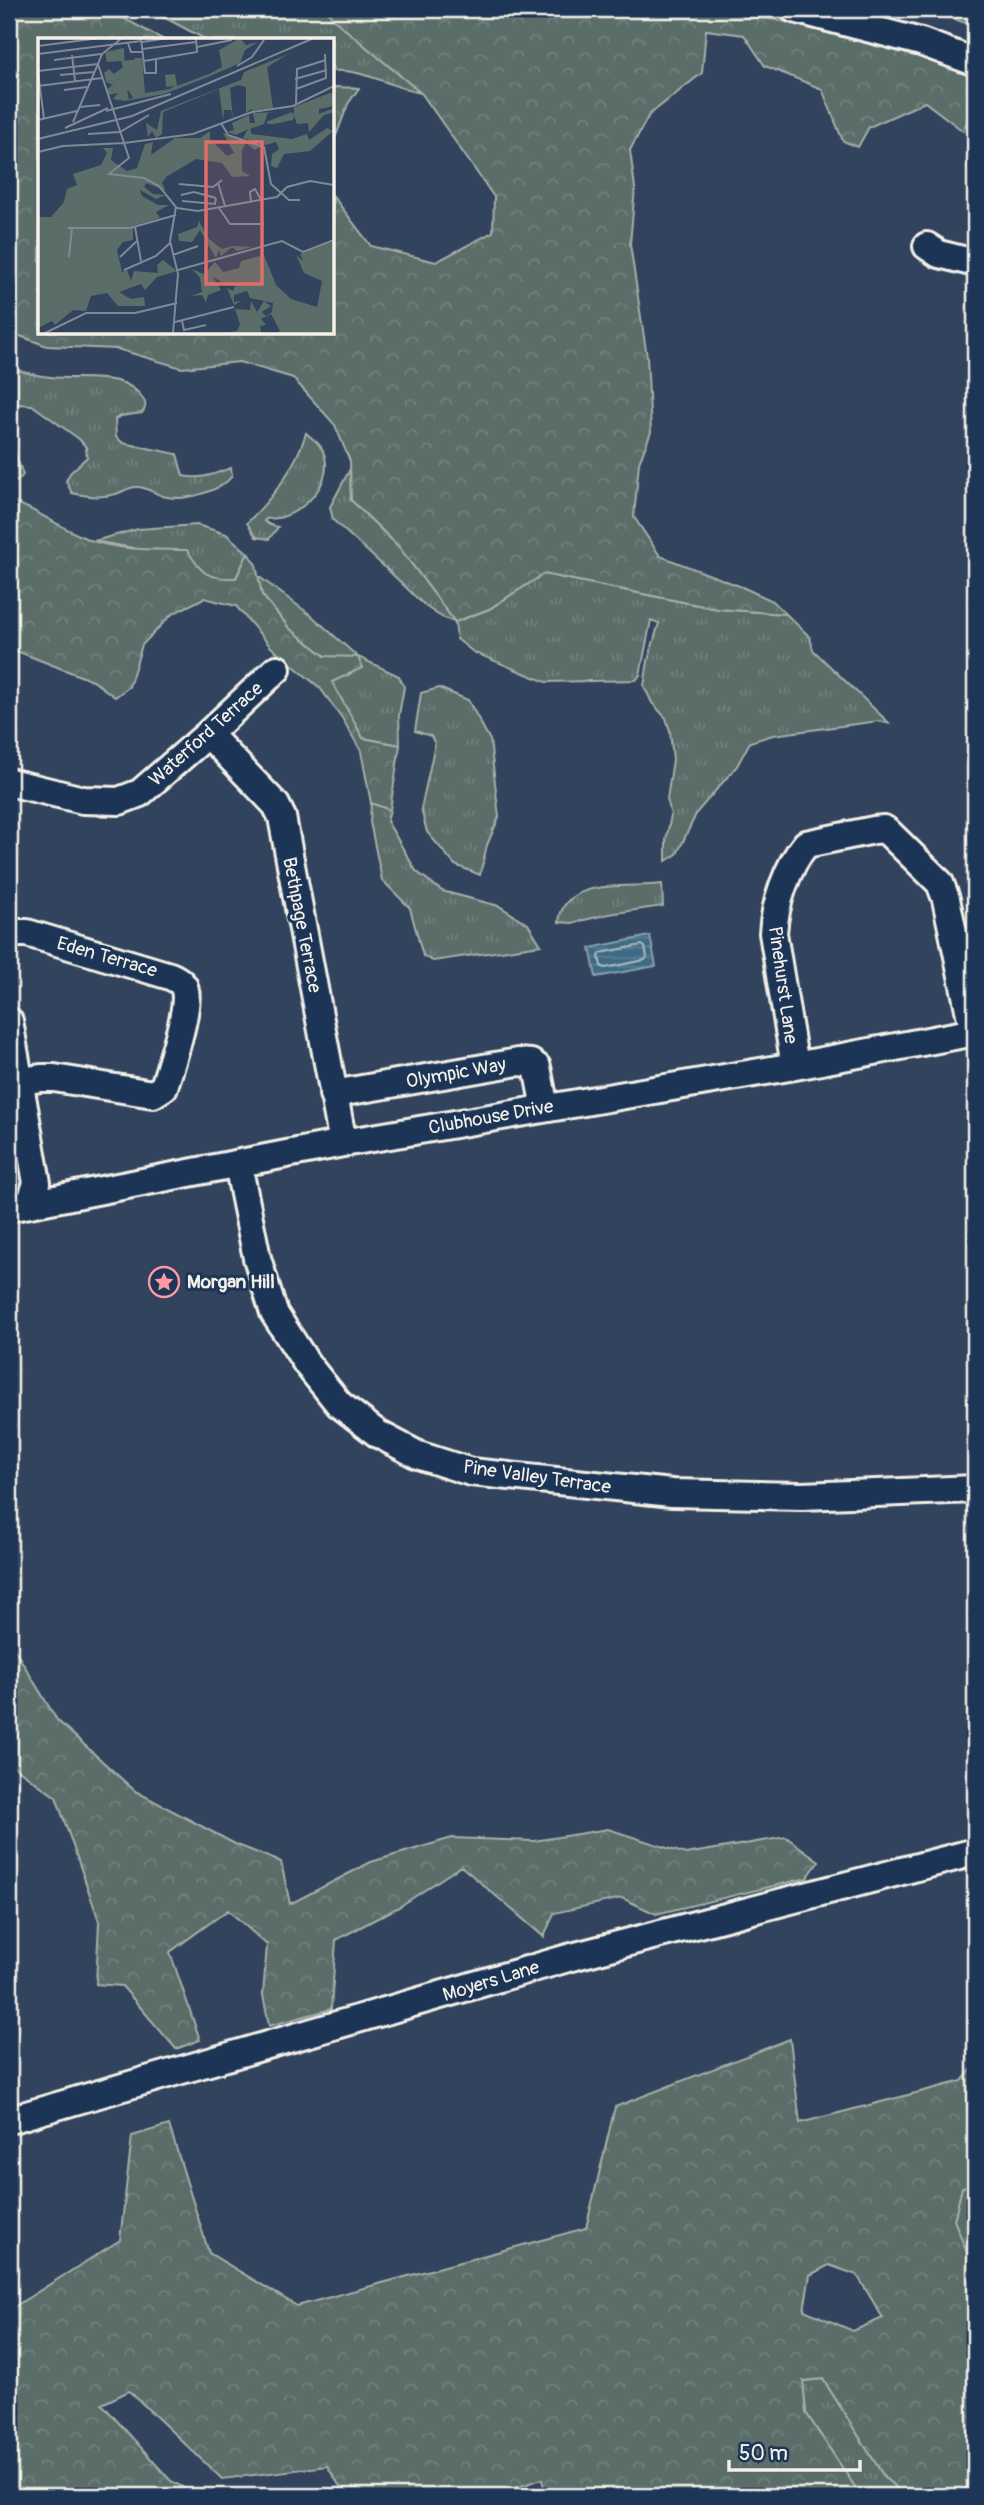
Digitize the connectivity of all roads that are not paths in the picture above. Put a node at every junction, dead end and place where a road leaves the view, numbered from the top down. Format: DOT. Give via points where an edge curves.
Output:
graph roads {
  1 [pos="794,9"];
  2 [pos="975,62"];
  3 [pos="927,246"];
  4 [pos="975,263"];
  5 [pos="277,669"];
  6 [pos="208,734"];
  7 [pos="9,782"];
  8 [pos="9,933"];
  9 [pos="9,1021"];
  10 [pos="975,1033"];
  11 [pos="795,1066"];
  12 [pos="14,1082"];
  13 [pos="333,1094"];
  14 [pos="545,1108"];
  15 [pos="9,1126"];
  16 [pos="342,1143"];
  17 [pos="238,1164"];
  18 [pos="20,1206"];
  19 [pos="975,1489"];
  20 [pos="975,1852"];
  21 [pos="9,2120"];
  1 -- 2 [label="street" via="921,42"];
  3 -- 4 [label="street" via="939,254"];
  5 -- 6 [label="street, Waterford Terrace"];
  6 -- 7 [label="street, Waterford Terrace" via="140,793 120,801 83,800"];
  6 -- 13 [label="street, Bethpage Terrace" via="276,805 282,817"];
  8 -- 12 [label="street, Eden Terrace" via="27,933 170,976 186,989 164,1087 153,1094 54,1078"];
  9 -- 12 [label="street"];
  10 -- 11 [label="street, Clubhouse Drive"];
  10 -- 11 [label="street, Pinehurst Lane" via="940,883 888,832 874,830 806,844 781,892 773,933"];
  11 -- 14 [label="street, Clubhouse Drive"];
  12 -- 18 [label="street" via="37,1183"];
  13 -- 14 [label="street, Olympic Way" via="518,1062 537,1067"];
  13 -- 16 [label="street, Bethpage Terrace"];
  14 -- 16 [label="street, Clubhouse Drive"];
  15 -- 18 [label="street"];
  16 -- 17 [label="street, Clubhouse Drive"];
  17 -- 18 [label="street, Clubhouse Drive"];
  17 -- 19 [label="street, Pine Valley Terrace" via="257,1258 274,1313 339,1404 379,1434 418,1455 471,1472 672,1493 802,1496"];
  20 -- 21 [label="street, Moyers Lane" via="568,1958"];
}
